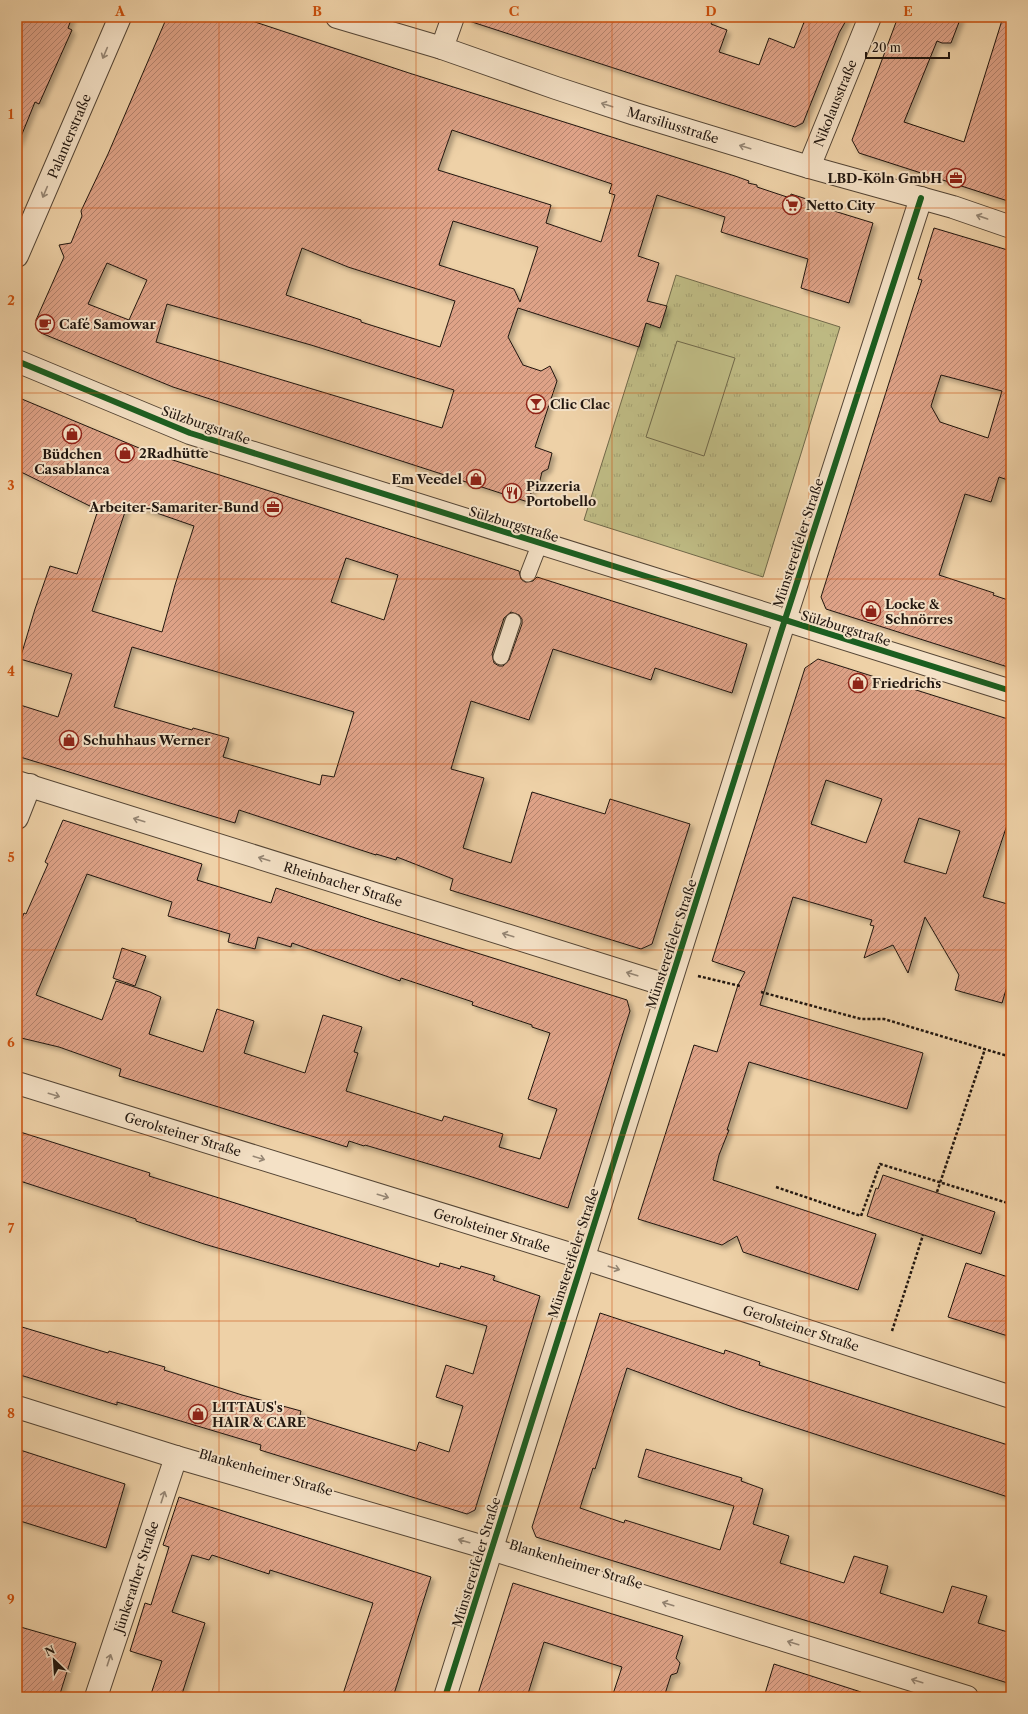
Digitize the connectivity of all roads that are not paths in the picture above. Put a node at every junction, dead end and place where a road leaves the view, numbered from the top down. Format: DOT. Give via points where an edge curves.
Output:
graph roads {
  1 [pos="120,17"];
  2 [pos="337,17"];
  3 [pos="454,17"];
  4 [pos="870,17"];
  5 [pos="442,48"];
  6 [pos="809,167"];
  7 [pos="921,198"];
  8 [pos="1011,227"];
  9 [pos="17,256"];
  10 [pos="17,361"];
  11 [pos="540,543"];
  12 [pos="528,574"];
  13 [pos="785,620"];
  14 [pos="513,621"];
  15 [pos="501,657"];
  16 [pos="1011,691"];
  17 [pos="23,784"];
  18 [pos="17,818"];
  19 [pos="672,978"];
  20 [pos="17,1084"];
  21 [pos="583,1258"];
  22 [pos="1011,1397"];
  23 [pos="17,1407"];
  24 [pos="176,1457"];
  25 [pos="491,1549"];
  26 [pos="96,1697"];
  27 [pos="445,1697"];
  28 [pos="967,1697"];
  1 -- 9 [label="street, Palanterstraße, one-way"];
  2 -- 5 [label="street, Marsiliusstraße"];
  3 -- 5 [label="street"];
  4 -- 6 [label="street, Nikolausstraße"];
  6 -- 5 [label="street, Marsiliusstraße, one-way" via="627,112"];
  6 -- 7 [label="street, Marsiliusstraße"];
  8 -- 7 [label="street, Marsiliusstraße, one-way"];
  7 -- 13 [label="street, Münstereifeler Straße"];
  10 -- 11 [label="street, Sülzburgstraße" via="190,433"];
  11 -- 12 [label="lane"];
  11 -- 13 [label="street, Sülzburgstraße"];
  13 -- 16 [label="street, Sülzburgstraße"];
  13 -- 19 [label="street, Münstereifeler Straße"];
  14 -- 15 [label="lane"];
  17 -- 18 [label="street"];
  19 -- 17 [label="street, Rheinbacher Straße, one-way"];
  19 -- 21 [label="street, Münstereifeler Straße"];
  20 -- 21 [label="street, Gerolsteiner Straße, one-way"];
  21 -- 22 [label="street, Gerolsteiner Straße, one-way"];
  21 -- 25 [label="street, Münstereifeler Straße"];
  23 -- 24 [label="street, Blankenheimer Straße"];
  25 -- 24 [label="street, Blankenheimer Straße, one-way"];
  26 -- 24 [label="street, Jünkerather Straße, one-way"];
  25 -- 27 [label="street, Münstereifeler Straße"];
  28 -- 25 [label="street, Blankenheimer Straße, one-way"];
}
